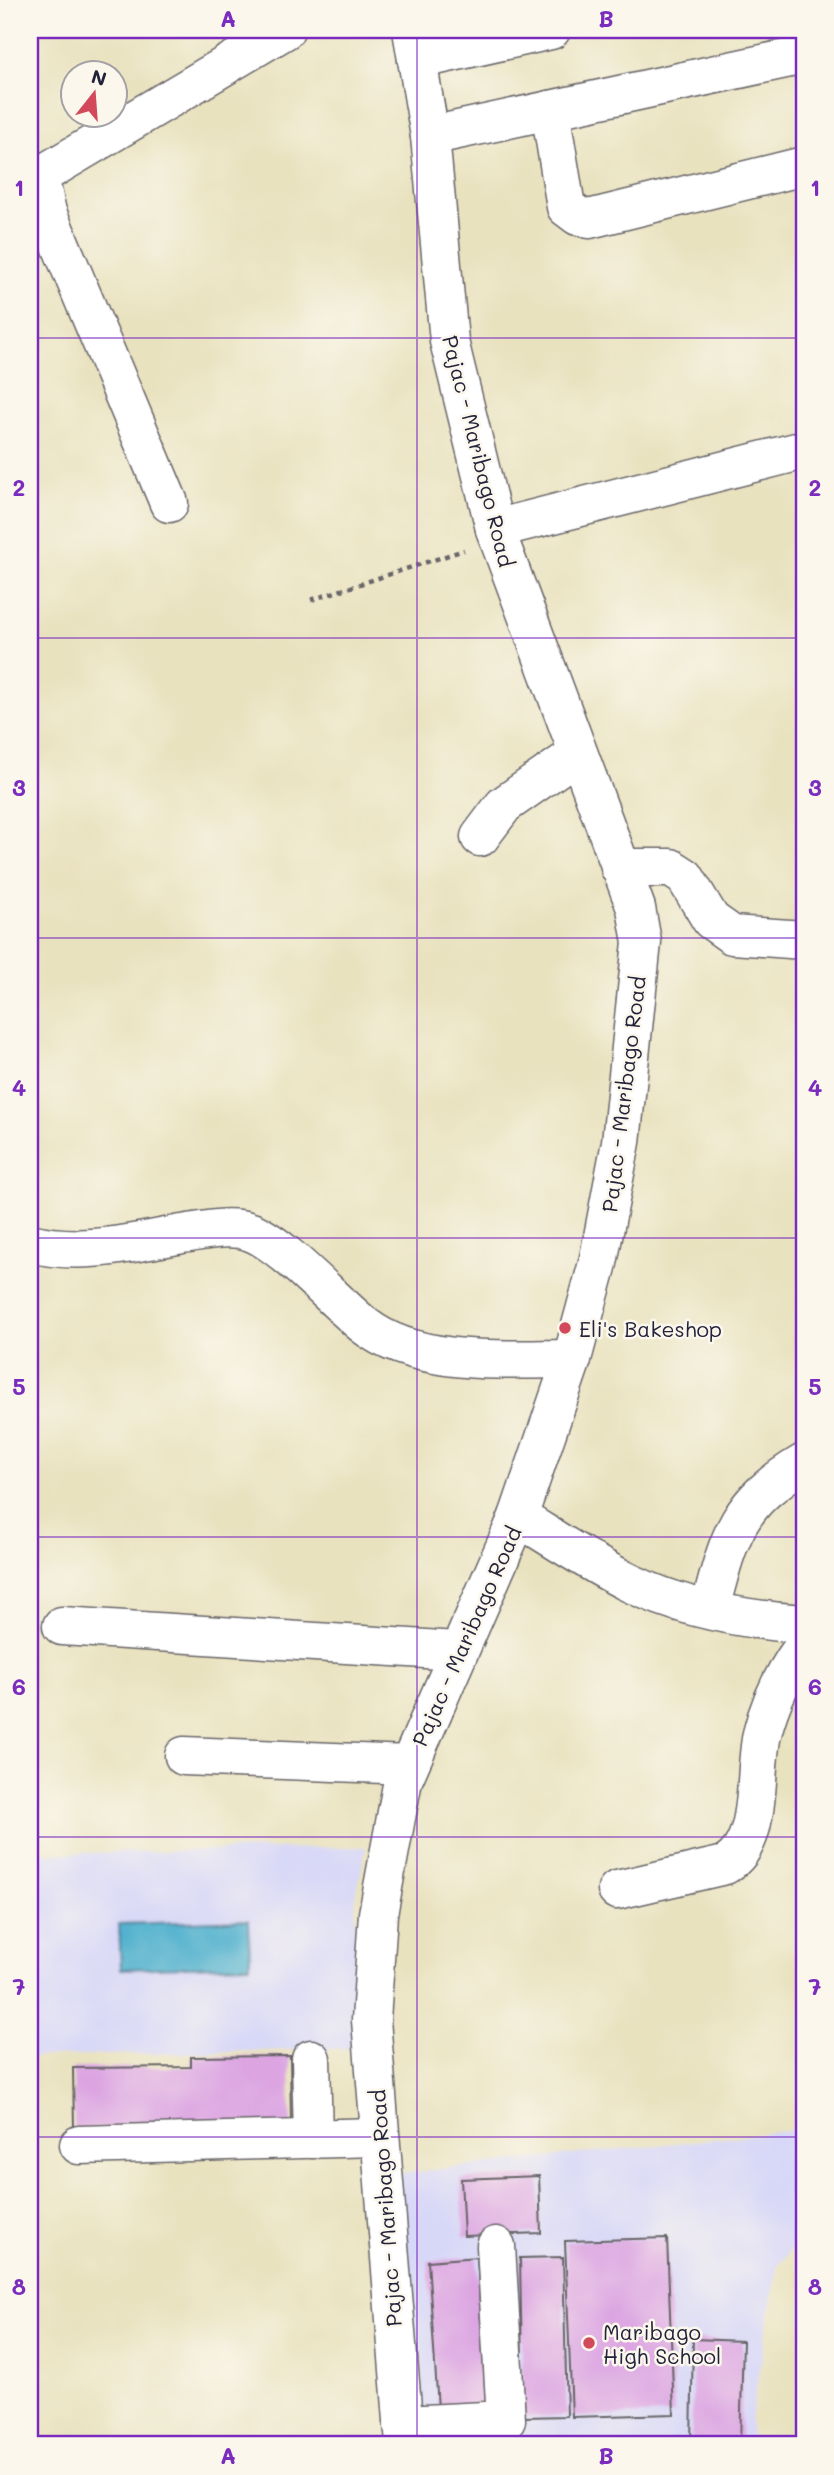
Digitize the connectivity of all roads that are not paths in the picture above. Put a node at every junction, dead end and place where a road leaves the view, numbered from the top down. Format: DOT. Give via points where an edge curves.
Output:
graph roads {
  1 [pos="285,30"];
  2 [pos="551,30"];
  3 [pos="414,45"];
  4 [pos="804,55"];
  5 [pos="550,110"];
  6 [pos="430,136"];
  7 [pos="804,166"];
  8 [pos="804,450"];
  9 [pos="169,503"];
  10 [pos="496,534"];
  11 [pos="577,754"];
  12 [pos="480,837"];
  13 [pos="620,868"];
  14 [pos="804,940"];
  15 [pos="30,1243"];
  16 [pos="572,1359"];
  17 [pos="804,1463"];
  18 [pos="518,1517"];
  19 [pos="710,1609"];
  20 [pos="62,1626"];
  21 [pos="802,1634"];
  22 [pos="457,1651"];
  23 [pos="184,1756"];
  24 [pos="409,1765"];
  25 [pos="617,1890"];
  26 [pos="311,2059"];
  27 [pos="379,2137"];
  28 [pos="313,2139"];
  29 [pos="79,2145"];
  30 [pos="496,2246"];
  31 [pos="508,2433"];
  32 [pos="404,2435"];
  1 -- 9 [label="street" via="48,171 40,181 47,212"];
  2 -- 3 [label="street"];
  3 -- 6 [label="street, Pajac - Maribago Road"];
  4 -- 5 [label="street"];
  5 -- 6 [label="street"];
  5 -- 7 [label="street" via="565,207 589,219"];
  6 -- 10 [label="street, Pajac - Maribago Road" via="449,341"];
  8 -- 10 [label="street"];
  10 -- 11 [label="street, Pajac - Maribago Road"];
  11 -- 12 [label="street" via="504,805"];
  11 -- 13 [label="street, Pajac - Maribago Road"];
  13 -- 14 [label="street" via="671,868 685,877 711,920 732,936"];
  13 -- 16 [label="street, Pajac - Maribago Road" via="636,908 642,942 621,1142 598,1262"];
  15 -- 16 [label="street" via="94,1248 215,1229 250,1231 276,1248 367,1328 411,1348 472,1357"];
  16 -- 18 [label="street, Pajac - Maribago Road"];
  17 -- 19 [label="street" via="780,1477 742,1514 723,1556"];
  18 -- 19 [label="street" via="630,1583"];
  18 -- 22 [label="street, Pajac - Maribago Road"];
  19 -- 21 [label="street"];
  20 -- 22 [label="street"];
  21 -- 25 [label="street" via="769,1708 749,1836 735,1859"];
  22 -- 24 [label="street, Pajac - Maribago Road"];
  23 -- 24 [label="street"];
  24 -- 27 [label="street, Pajac - Maribago Road" via="378,1914 371,2020"];
  26 -- 28 [label="street"];
  27 -- 28 [label="street"];
  27 -- 32 [label="street, Pajac - Maribago Road"];
  28 -- 29 [label="street"];
  30 -- 31 [label="street"];
  31 -- 32 [label="street"];
}
